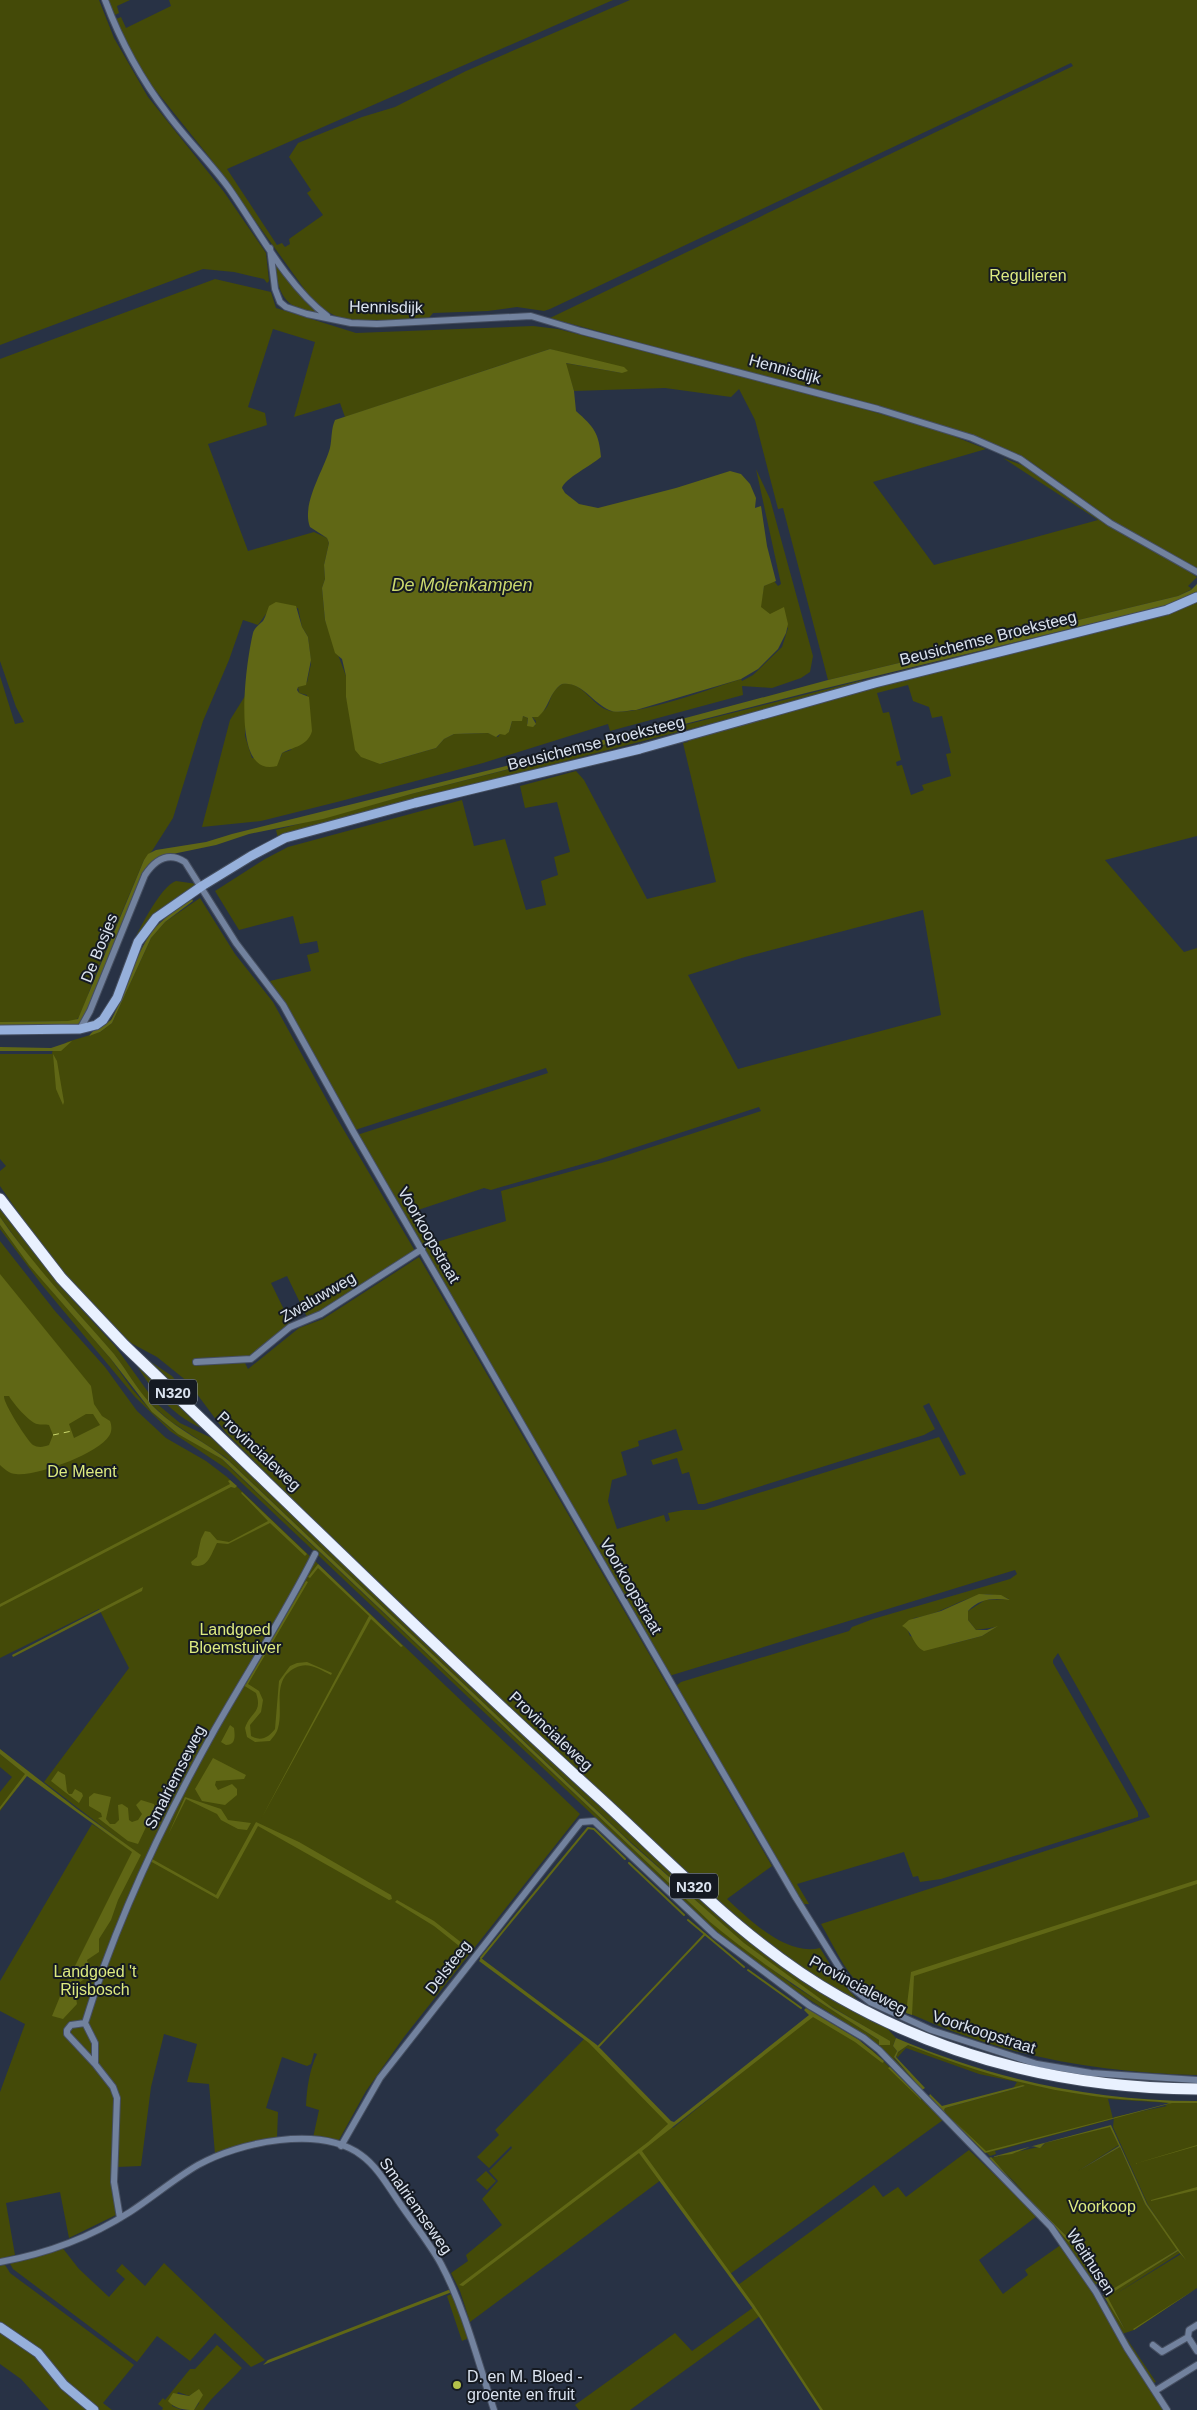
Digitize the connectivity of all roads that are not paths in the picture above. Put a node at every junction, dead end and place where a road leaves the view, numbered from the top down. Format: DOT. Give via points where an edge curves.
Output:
graph roads {
  1 [pos="105,0"];
  2 [pos="270,248"];
  3 [pos="330,318"];
  4 [pos="1197,572"];
  5 [pos="1197,597"];
  6 [pos="202,886"];
  7 [pos="80,1029"];
  8 [pos="0,1030"];
  9 [pos="0,1200"];
  10 [pos="422,1249"];
  11 [pos="196,1362"];
  12 [pos="315,1554"];
  13 [pos="85,2023"];
  14 [pos="95,2051"];
  15 [pos="85,2054"];
  16 [pos="95,2064"];
  17 [pos="1197,2080"];
  18 [pos="1197,2089"];
  19 [pos="341,2146"];
  20 [pos="980,2155"];
  21 [pos="120,2218"];
  22 [pos="0,2262"];
  23 [pos="1197,2325"];
  24 [pos="0,2327"];
  25 [pos="1188,2336"];
  26 [pos="1153,2345"];
  27 [pos="1197,2351"];
  28 [pos="1197,2365"];
  29 [pos="1155,2391"];
  30 [pos="94,2410"];
  31 [pos="494,2410"];
  32 [pos="1167,2410"];
  1 -- 2 [label="street, Hennisdijk" via="139,72"];
  2 -- 3 [label="street, Hennisdijk" via="304,295"];
  2 -- 3 [label="street, Hennisdijk" via="275,289 282,305"];
  3 -- 4 [label="street, Hennisdijk" via="377,324 531,316 878,409 972,438 1020,459 1110,523"];
  5 -- 6 [label="street, Beusichemse Broeksteeg" via="1167,610 903,675 640,748 285,838"];
  6 -- 7 [label="street, Beusichemse Broeksteeg" via="150,924 133,952 108,1014 96,1025"];
  6 -- 7 [label="street, De Bosjes" via="180,858 162,858 152,865"];
  6 -- 10 [label="street, Voorkoopstraat" via="236,943 283,1005"];
  7 -- 8 [label="street"];
  9 -- 18 [label="highway, Provincialeweg / N320" via="61,1278 124,1345 548,1751 747,1934 789,1966 877,2017 978,2057 1055,2077"];
  10 -- 11 [label="street, Zwaluwweg" via="321,1314 290,1327 251,1359"];
  10 -- 17 [label="street, Voorkoopstraat" via="796,1898 852,1988 870,2002 931,2030 1037,2064 1108,2075"];
  12 -- 13 [label="street, Smalriemseweg" via="180,1793 125,1912"];
  13 -- 14 [label="street" via="95,2043"];
  13 -- 15 [label="street" via="71,2025 67,2032"];
  14 -- 15 [label="street"];
  14 -- 16 [label="street"];
  15 -- 16 [label="street"];
  16 -- 21 [label="street" via="113,2087 117,2098 114,2182"];
  19 -- 20 [label="street, Delsteeg" via="380,2078 476,1953 581,1822 594,1821 715,1934 810,2006 879,2050"];
  19 -- 21 [label="street, Smalriemseweg" via="285,2140 231,2149 186,2173"];
  19 -- 31 [label="street, Smalriemseweg" via="361,2155 379,2173 440,2263 453,2290"];
  20 -- 29 [label="street, Weithusen" via="1064,2243"];
  21 -- 22 [label="street, Smalriemseweg" via="51,2249"];
  23 -- 25 [label="street" via="1189,2330"];
  24 -- 30 [label="street" via="38,2353 64,2385"];
  25 -- 26 [label="street" via="1161,2354"];
  25 -- 27 [label="street"];
  28 -- 29 [label="street"];
  29 -- 32 [label="street"];
}
